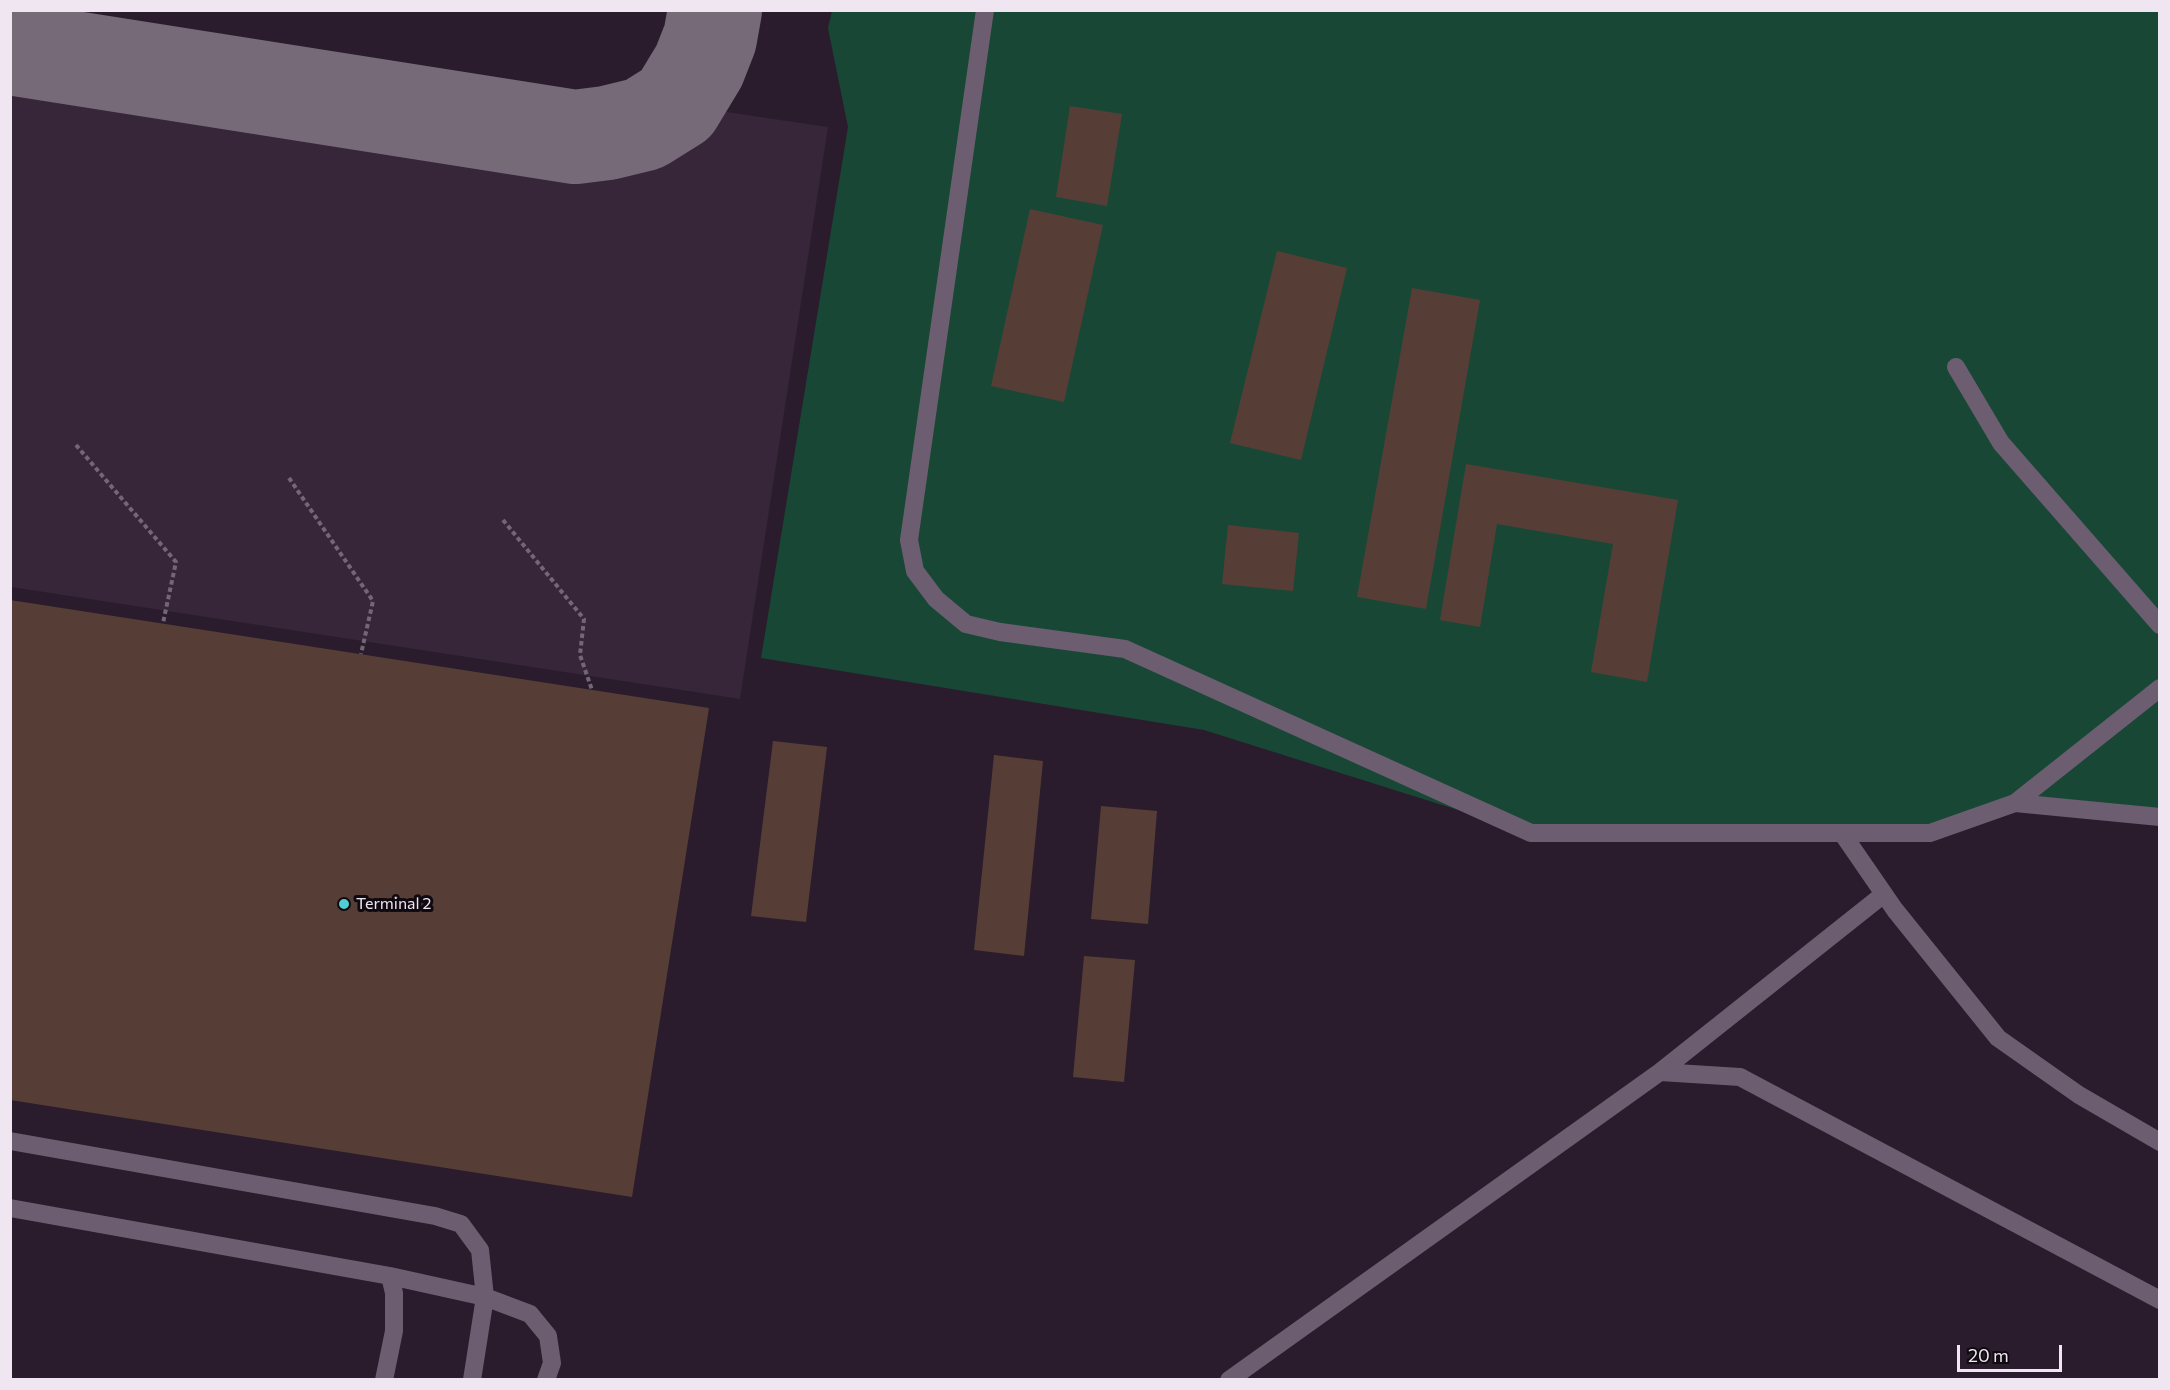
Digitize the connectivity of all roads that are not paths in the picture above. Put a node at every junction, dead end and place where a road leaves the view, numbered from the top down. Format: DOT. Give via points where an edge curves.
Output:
graph roads {
  1 [pos="986,10"];
  2 [pos="1956,367"];
  3 [pos="2160,625"];
  4 [pos="2160,688"];
  5 [pos="2015,803"];
  6 [pos="2160,818"];
  7 [pos="1842,833"];
  8 [pos="1884,894"];
  9 [pos="1660,1072"];
  10 [pos="10,1140"];
  11 [pos="2160,1142"];
  12 [pos="10,1208"];
  13 [pos="390,1276"];
  14 [pos="485,1297"];
  15 [pos="2160,1300"];
  16 [pos="384,1380"];
  17 [pos="472,1380"];
  18 [pos="546,1380"];
  19 [pos="1229,1380"];
  1 -- 7 [label="lane" via="909,540 915,571 936,599 966,624 1125,649 1531,833"];
  2 -- 3 [label="lane" via="2001,443"];
  4 -- 5 [label="lane"];
  5 -- 6 [label="lane"];
  5 -- 7 [label="lane" via="1930,833"];
  7 -- 8 [label="lane"];
  8 -- 9 [label="lane"];
  8 -- 11 [label="lane" via="1998,1038 2079,1095"];
  9 -- 15 [label="lane" via="1740,1077"];
  9 -- 19 [label="lane"];
  10 -- 14 [label="lane" via="462,1224 480,1250"];
  12 -- 13 [label="lane"];
  13 -- 14 [label="lane"];
  13 -- 16 [label="lane" via="394,1331"];
  14 -- 17 [label="lane"];
  14 -- 18 [label="lane" via="530,1314 548,1336 552,1363"];
}
